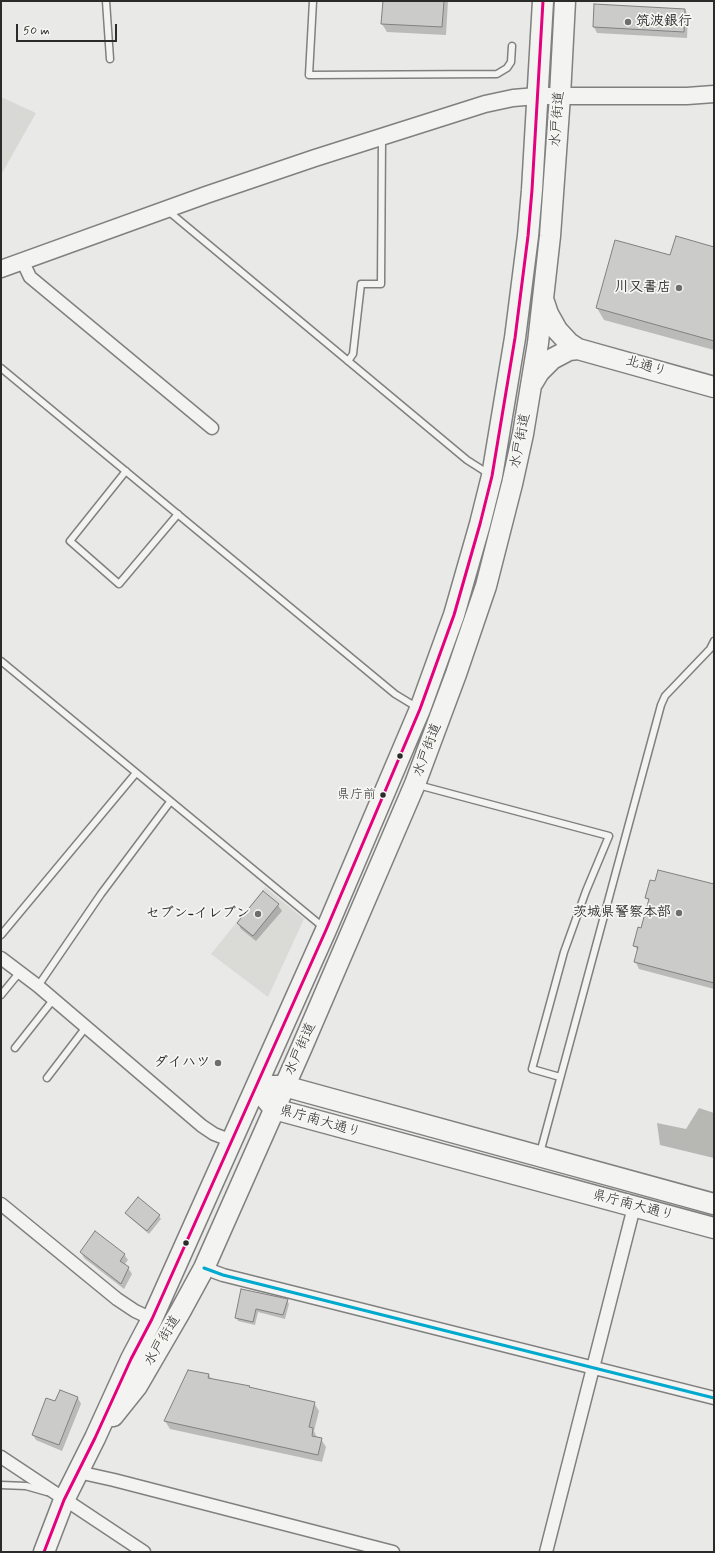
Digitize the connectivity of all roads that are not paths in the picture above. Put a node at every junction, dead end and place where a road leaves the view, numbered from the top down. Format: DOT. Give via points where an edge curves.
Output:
graph roads {
  1 [pos="106,1"];
  2 [pos="313,1"];
  3 [pos="543,1"];
  4 [pos="566,1"];
  5 [pos="512,46"];
  6 [pos="110,60"];
  7 [pos="714,94"];
  8 [pos="537,96"];
  9 [pos="560,96"];
  10 [pos="382,137"];
  11 [pos="166,209"];
  12 [pos="22,260"];
  13 [pos="1,269"];
  14 [pos="543,298"];
  15 [pos="578,349"];
  16 [pos="348,361"];
  17 [pos="1,368"];
  18 [pos="531,385"];
  19 [pos="714,386"];
  20 [pos="212,428"];
  21 [pos="126,472"];
  22 [pos="492,476"];
  23 [pos="178,514"];
  24 [pos="714,641"];
  25 [pos="1,661"];
  26 [pos="420,709"];
  27 [pos="409,734"];
  28 [pos="430,744"];
  29 [pos="136,773"];
  30 [pos="415,784"];
  31 [pos="170,802"];
  32 [pos="326,930"];
  33 [pos="1,935"];
  34 [pos="1,958"];
  35 [pos="19,973"];
  36 [pos="38,986"];
  37 [pos="1,995"];
  38 [pos="53,1000"];
  39 [pos="86,1028"];
  40 [pos="15,1048"];
  41 [pos="560,1077"];
  42 [pos="47,1078"];
  43 [pos="256,1086"];
  44 [pos="284,1086"];
  45 [pos="274,1109"];
  46 [pos="232,1141"];
  47 [pos="539,1156"];
  48 [pos="1,1204"];
  49 [pos="714,1204"];
  50 [pos="634,1207"];
  51 [pos="714,1228"];
  52 [pos="204,1268"];
  53 [pos="152,1319"];
  54 [pos="592,1368"];
  55 [pos="714,1398"];
  56 [pos="95,1438"];
  57 [pos="1,1457"];
  58 [pos="78,1472"];
  59 [pos="1,1485"];
  60 [pos="60,1497"];
  61 [pos="44,1552"];
  62 [pos="144,1552"];
  63 [pos="393,1552"];
  64 [pos="546,1552"];
  1 -- 6 [label="lane"];
  2 -- 5 [label="lane" via="309,75 497,74 511,62"];
  3 -- 8 [label="main road, 水戸街道"];
  4 -- 9 [label="main road, 水戸街道"];
  7 -- 9 [label="street"];
  8 -- 9 [label="street"];
  8 -- 10 [label="street" via="484,104"];
  8 -- 22 [label="main road, 水戸街道" via="527,243 515,338"];
  9 -- 14 [label="main road, 水戸街道"];
  10 -- 11 [label="street"];
  10 -- 16 [label="lane" via="382,284 361,284 353,354"];
  11 -- 12 [label="street"];
  11 -- 16 [label="lane"];
  12 -- 13 [label="street"];
  12 -- 20 [label="street" via="30,278"];
  14 -- 15 [label="main road" via="557,330"];
  14 -- 18 [label="main road, 水戸街道"];
  15 -- 18 [label="main road" via="569,350 552,359"];
  15 -- 19 [label="main road, 北通り"];
  16 -- 22 [label="lane" via="467,460"];
  17 -- 21 [label="lane"];
  18 -- 28 [label="main road, 水戸街道" via="512,484 486,586"];
  21 -- 23 [label="lane"];
  21 -- 23 [label="lane" via="70,542 119,584"];
  22 -- 26 [label="main road, 水戸街道" via="454,615"];
  23 -- 26 [label="lane" via="395,694"];
  24 -- 41 [label="lane" via="710,649 665,696"];
  25 -- 29 [label="lane"];
  26 -- 27 [label="main road, 水戸街道"];
  27 -- 28 [label="main road"];
  27 -- 32 [label="main road, 水戸街道"];
  28 -- 30 [label="main road, 水戸街道"];
  29 -- 31 [label="lane"];
  29 -- 33 [label="lane"];
  30 -- 41 [label="lane" via="609,836 564,952 532,1069"];
  30 -- 44 [label="main road, 水戸街道"];
  31 -- 32 [label="lane"];
  31 -- 36 [label="lane" via="101,894"];
  32 -- 43 [label="main road, 水戸街道"];
  34 -- 35 [label="street"];
  35 -- 36 [label="street"];
  35 -- 37 [label="lane"];
  36 -- 38 [label="street"];
  38 -- 39 [label="street"];
  38 -- 40 [label="lane"];
  39 -- 42 [label="lane"];
  39 -- 46 [label="street" via="202,1126"];
  41 -- 47 [label="lane"];
  43 -- 44 [label="main road, 県庁南大通り"];
  43 -- 45 [label="main road, 県庁南大通り"];
  43 -- 46 [label="main road, 水戸街道"];
  44 -- 45 [label="main road, 水戸街道"];
  44 -- 47 [label="main road, 県庁南大通り"];
  45 -- 50 [label="main road, 県庁南大通り"];
  45 -- 52 [label="main road, 水戸街道"];
  46 -- 53 [label="main road, 水戸街道"];
  47 -- 49 [label="main road, 県庁南大通り"];
  48 -- 53 [label="street" via="117,1299"];
  50 -- 51 [label="main road, 県庁南大通り"];
  50 -- 54 [label="street"];
  52 -- 54 [label="street"];
  52 -- 56 [label="main road, 水戸街道" via="136,1386"];
  53 -- 56 [label="main road, 水戸街道" via="130,1360"];
  54 -- 55 [label="street"];
  54 -- 64 [label="street"];
  56 -- 58 [label="main road, 水戸街道"];
  57 -- 60 [label="street"];
  58 -- 60 [label="main road, 水戸街道"];
  58 -- 63 [label="street"];
  59 -- 60 [label="lane" via="26,1486"];
  60 -- 61 [label="main road, 水戸街道"];
  60 -- 62 [label="street"];
}
